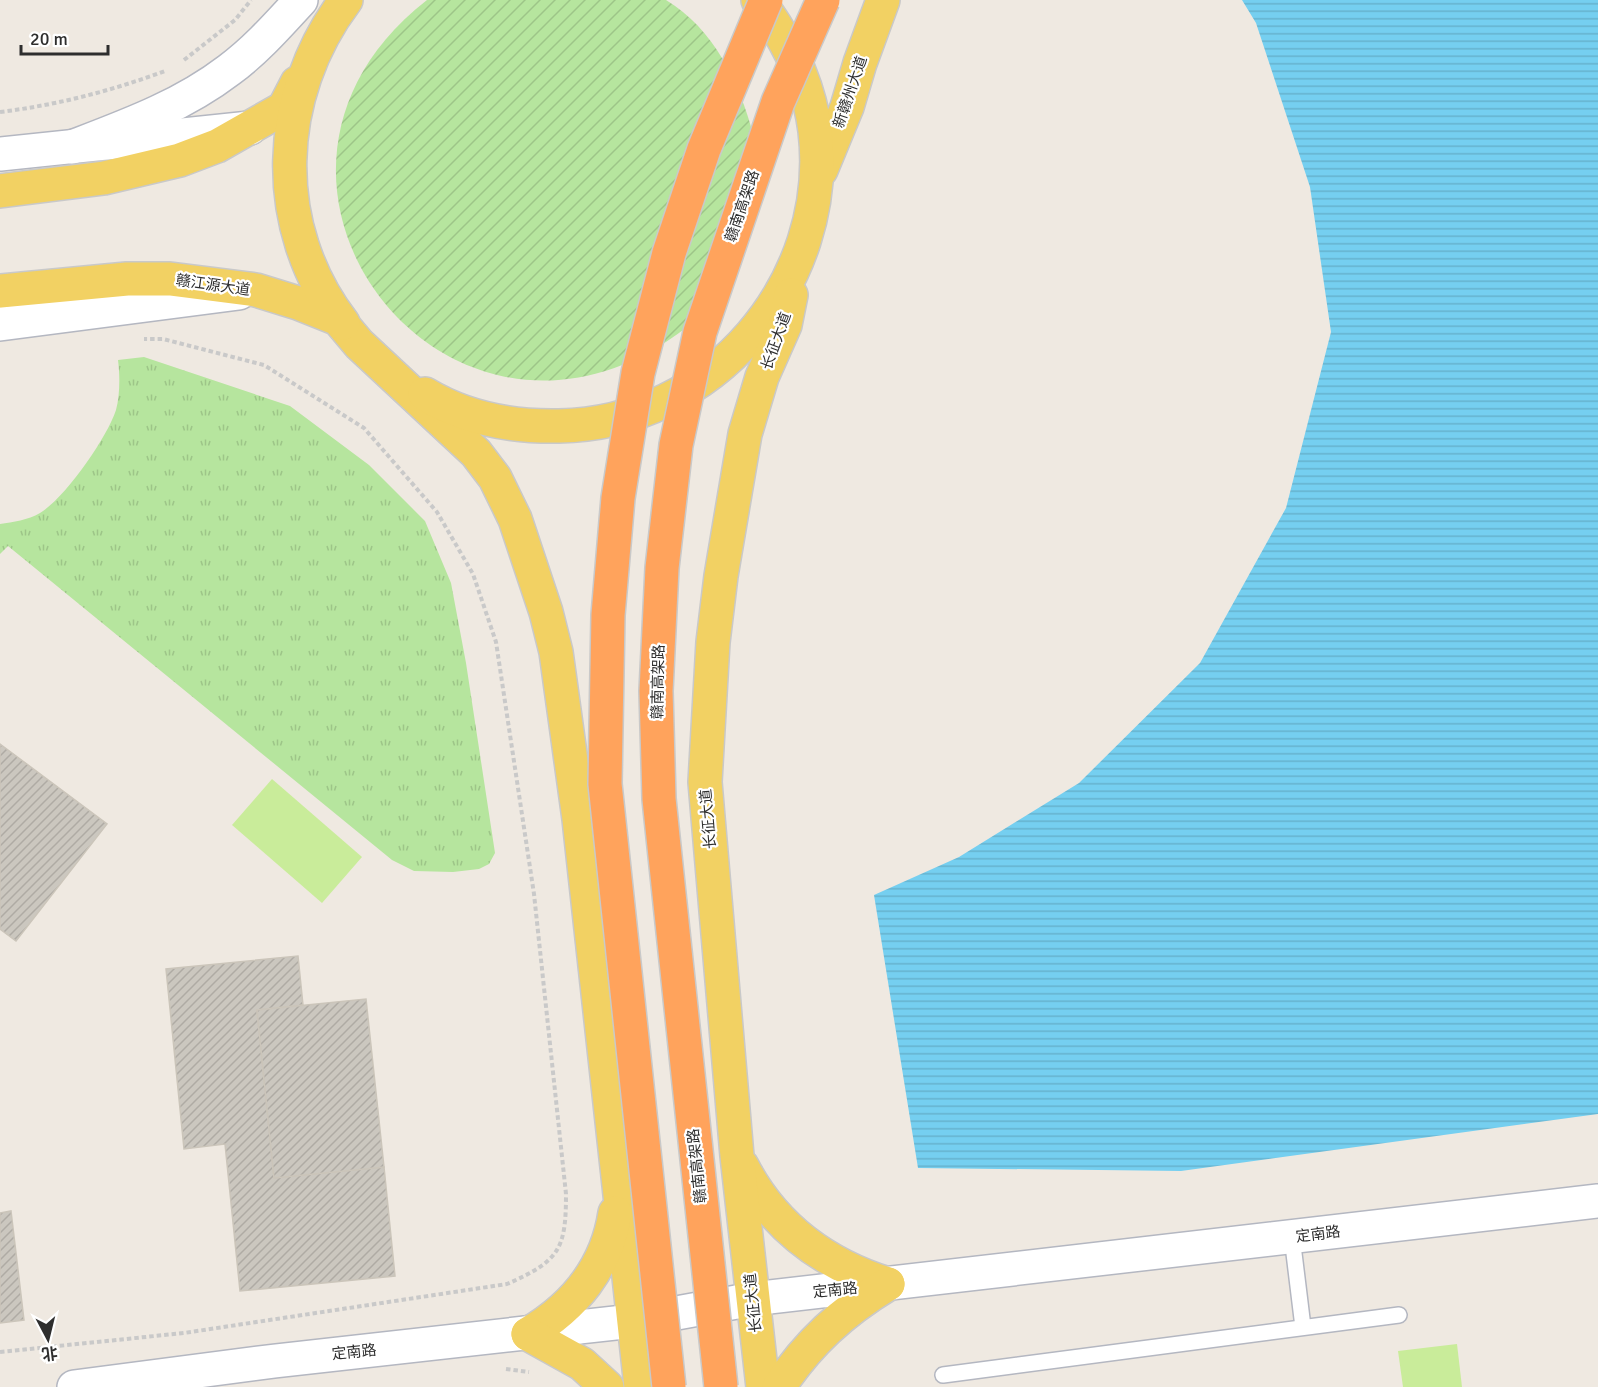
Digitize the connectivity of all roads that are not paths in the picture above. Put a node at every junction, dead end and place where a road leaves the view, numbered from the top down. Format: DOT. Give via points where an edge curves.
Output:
graph roads {
  1 [pos="302,0"];
  2 [pos="758,0"];
  3 [pos="766,0"];
  4 [pos="824,0"];
  5 [pos="883,0"];
  6 [pos="339,10"];
  7 [pos="252,128"];
  8 [pos="72,147"];
  9 [pos="0,154"];
  10 [pos="816,183"];
  11 [pos="0,190"];
  12 [pos="799,260"];
  13 [pos="256,290"];
  14 [pos="0,291"];
  15 [pos="0,324"];
  16 [pos="359,344"];
  17 [pos="397,378"];
  18 [pos="737,1156"];
  19 [pos="617,1178"];
  20 [pos="1598,1201"];
  21 [pos="1292,1237"];
  22 [pos="888,1284"];
  23 [pos="753,1299"];
  24 [pos="1399,1315"];
  25 [pos="633,1321"];
  26 [pos="1303,1327"];
  27 [pos="528,1334"];
  28 [pos="943,1376"];
  29 [pos="74,1387"];
  30 [pos="607,1387"];
  31 [pos="641,1387"];
  32 [pos="669,1387"];
  33 [pos="721,1387"];
  34 [pos="762,1387"];
  35 [pos="779,1387"];
  1 -- 8 [label="street" via="229,71 179,102"];
  2 -- 10 [label="main road" via="782,32 803,80 815,131"];
  3 -- 32 [label="highway, bridge" via="704,149 669,253 638,373 618,498 608,615 605,784"];
  4 -- 33 [label="highway, 赣南高架路, bridge" via="778,102 700,332 676,445 662,568 656,691 659,799"];
  5 -- 10 [label="main road, 新赣州大道" via="848,107"];
  6 -- 7 [label="main road" via="284,108"];
  6 -- 16 [label="main road" via="308,64 296,103 288,162 292,212 306,260 329,305"];
  7 -- 8 [label="street"];
  7 -- 11 [label="main road" via="208,149 142,171"];
  8 -- 9 [label="street"];
  10 -- 12 [label="main road"];
  12 -- 17 [label="main road" via="777,303 741,347 713,373 672,399 627,416 579,426 532,426 484,419 439,402"];
  12 -- 18 [label="main road, 长征大道" via="785,325 762,377 745,434 713,642 705,782"];
  13 -- 14 [label="main road, 赣江源大道" via="170,279 127,279"];
  13 -- 15 [label="street"];
  13 -- 16 [label="main road, 赣江源大道" via="338,319"];
  16 -- 17 [label="main road, 赣江源大道"];
  17 -- 19 [label="main road" via="476,453 495,478 515,519 546,612 556,652 578,807"];
  18 -- 22 [label="main road" via="751,1183 789,1230 835,1263"];
  18 -- 23 [label="main road, 长征大道"];
  19 -- 25 [label="main road"];
  19 -- 27 [label="main road" via="614,1221 600,1262 562,1311"];
  20 -- 21 [label="street, 定南路"];
  21 -- 22 [label="street, 定南路"];
  21 -- 26 [label="lane"];
  22 -- 23 [label="street, 定南路"];
  22 -- 35 [label="main road" via="835,1320 794,1364"];
  23 -- 25 [label="street, 定南路"];
  23 -- 34 [label="main road, 长征大道"];
  24 -- 26 [label="lane"];
  25 -- 27 [label="street, 定南路"];
  25 -- 31 [label="main road"];
  26 -- 28 [label="lane"];
  27 -- 29 [label="street, 定南路" via="275,1360"];
  27 -- 30 [label="main road" via="582,1364"];
}
